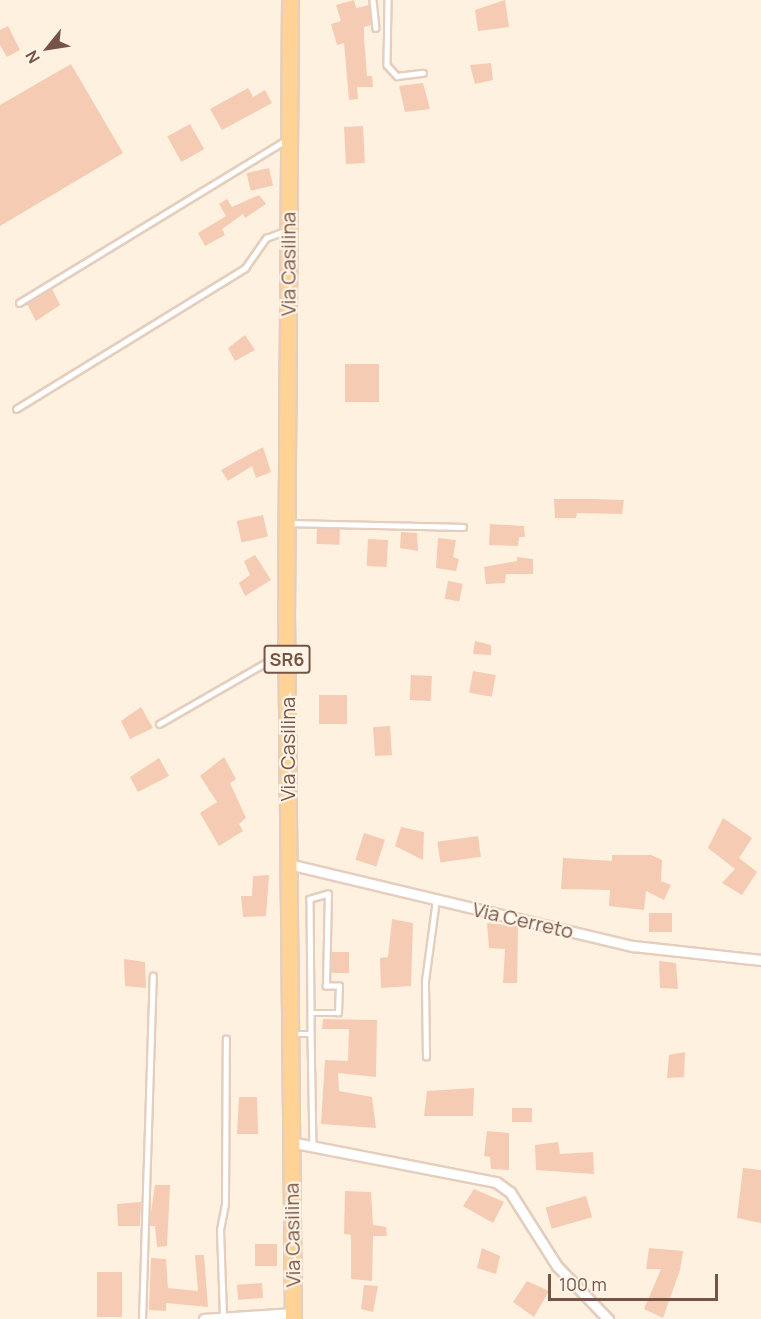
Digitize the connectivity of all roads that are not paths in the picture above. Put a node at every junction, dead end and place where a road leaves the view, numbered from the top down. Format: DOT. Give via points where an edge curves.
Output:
graph roads {
  1 [pos="290,0"];
  2 [pos="373,0"];
  3 [pos="387,0"];
  4 [pos="376,28"];
  5 [pos="423,73"];
  6 [pos="288,139"];
  7 [pos="288,231"];
  8 [pos="19,303"];
  9 [pos="16,409"];
  10 [pos="287,523"];
  11 [pos="463,527"];
  12 [pos="286,651"];
  13 [pos="159,724"];
  14 [pos="288,864"];
  15 [pos="436,900"];
  16 [pos="761,960"];
  17 [pos="153,976"];
  18 [pos="311,1013"];
  19 [pos="290,1034"];
  20 [pos="311,1034"];
  21 [pos="226,1039"];
  22 [pos="426,1057"];
  23 [pos="291,1142"];
  24 [pos="313,1146"];
  25 [pos="599,1315"];
  26 [pos="223,1316"];
  27 [pos="293,1316"];
  28 [pos="142,1319"];
  29 [pos="204,1319"];
  30 [pos="608,1319"];
  1 -- 6 [label="main road, Via Casilina / SR6"];
  2 -- 4 [label="lane"];
  3 -- 5 [label="lane" via="387,65 397,76"];
  6 -- 7 [label="main road, Via Casilina / SR6"];
  6 -- 8 [label="lane"];
  7 -- 9 [label="lane" via="266,238 245,268"];
  7 -- 10 [label="main road, Via Casilina / SR6"];
  10 -- 11 [label="lane"];
  10 -- 12 [label="main road, Via Casilina / SR6"];
  12 -- 13 [label="lane"];
  12 -- 14 [label="main road, Via Casilina / SR6"];
  14 -- 15 [label="street, Via Cerreto"];
  14 -- 19 [label="main road, Via Casilina / SR6"];
  15 -- 16 [label="street, Via Cerreto" via="633,946"];
  15 -- 22 [label="lane" via="425,981"];
  17 -- 28 [label="lane"];
  18 -- 18 [label="lane" via="310,899 328,894 326,986 339,986 338,1013"];
  18 -- 20 [label="lane"];
  19 -- 20 [label="lane"];
  19 -- 23 [label="main road, Via Casilina / SR6"];
  20 -- 24 [label="lane"];
  21 -- 26 [label="lane" via="225,1204 220,1230"];
  23 -- 24 [label="street"];
  23 -- 27 [label="main road, Via Casilina / SR6"];
  24 -- 25 [label="street" via="504,1186 556,1266"];
  25 -- 30 [label="street"];
  26 -- 27 [label="street"];
  26 -- 29 [label="street"];
}
